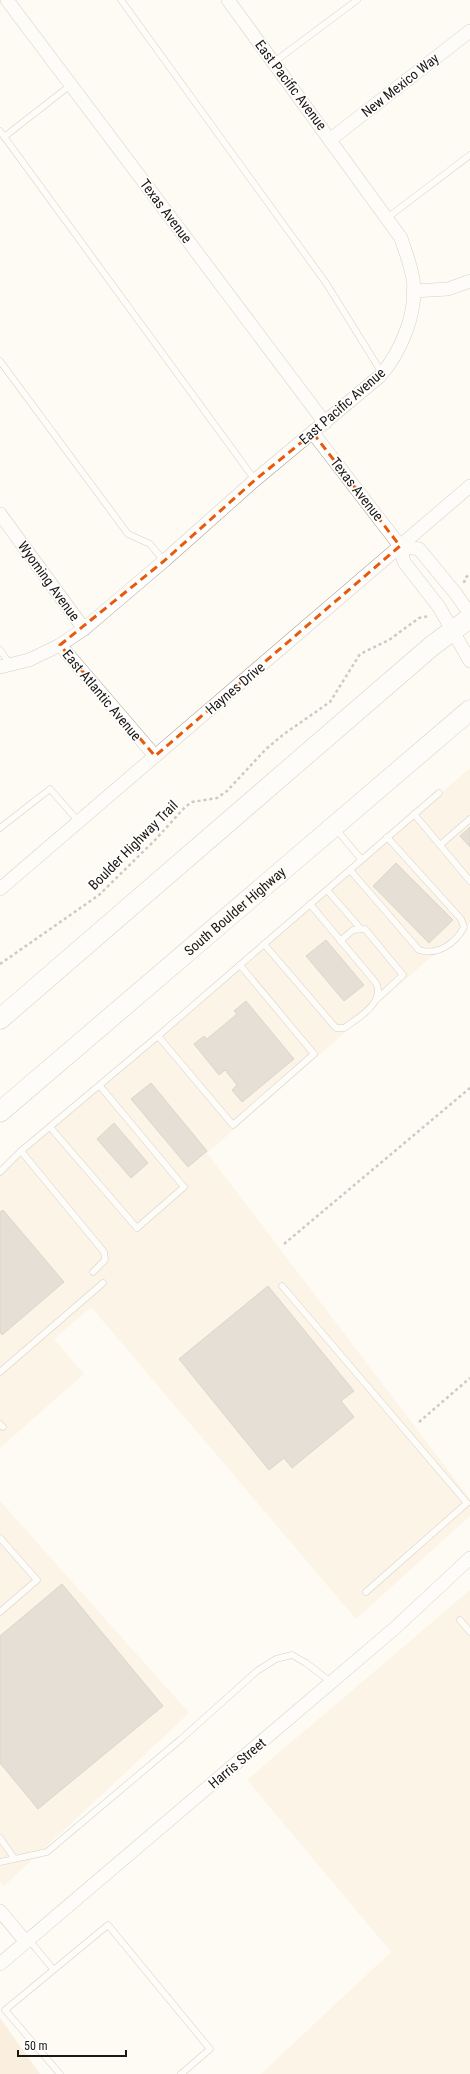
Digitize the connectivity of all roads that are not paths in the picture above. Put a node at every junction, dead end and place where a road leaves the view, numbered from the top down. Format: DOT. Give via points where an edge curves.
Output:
graph roads {
  1 [pos="8,0"];
  2 [pos="121,0"];
  3 [pos="228,0"];
  4 [pos="357,0"];
  5 [pos="470,31"];
  6 [pos="274,62"];
  7 [pos="72,84"];
  8 [pos="0,131"];
  9 [pos="4,137"];
  10 [pos="331,139"];
  11 [pos="470,155"];
  12 [pos="387,218"];
  13 [pos="470,281"];
  14 [pos="413,291"];
  15 [pos="0,361"];
  16 [pos="382,373"];
  17 [pos="325,423"];
  18 [pos="313,433"];
  19 [pos="254,480"];
  20 [pos="470,486"];
  21 [pos="0,514"];
  22 [pos="400,546"];
  23 [pos="164,561"];
  24 [pos="470,616"];
  25 [pos="84,629"];
  26 [pos="452,631"];
  27 [pos="60,645"];
  28 [pos="0,650"];
  29 [pos="470,661"];
  30 [pos="5,665"];
  31 [pos="470,710"];
  32 [pos="155,756"];
  33 [pos="439,793"];
  34 [pos="414,814"];
  35 [pos="470,819"];
  36 [pos="78,822"];
  37 [pos="334,827"];
  38 [pos="0,828"];
  39 [pos="387,837"];
  40 [pos="440,845"];
  41 [pos="361,859"];
  42 [pos="350,870"];
  43 [pos="470,881"];
  44 [pos="0,888"];
  45 [pos="327,890"];
  46 [pos="310,904"];
  47 [pos="360,928"];
  48 [pos="340,941"];
  49 [pos="264,944"];
  50 [pos="240,965"];
  51 [pos="377,999"];
  52 [pos="0,1019"];
  53 [pos="158,1036"];
  54 [pos="100,1086"];
  55 [pos="0,1112"];
  56 [pos="50,1127"];
  57 [pos="21,1151"];
  58 [pos="1,1170"];
  59 [pos="93,1272"];
  60 [pos="103,1284"];
  61 [pos="282,1286"];
  62 [pos="0,1372"];
  63 [pos="0,1538"];
  64 [pos="470,1558"];
  65 [pos="366,1592"];
  66 [pos="0,1612"];
  67 [pos="460,1620"];
  68 [pos="470,1632"];
  69 [pos="331,1682"];
  70 [pos="0,1838"];
  71 [pos="14,1858"];
  72 [pos="0,1862"];
  73 [pos="0,1911"];
  74 [pos="27,1941"];
  75 [pos="0,1964"];
  76 [pos="53,1969"];
  77 [pos="60,2074"];
  78 [pos="181,2074"];
  1 -- 7 [label="street, Texas Avenue"];
  2 -- 16 [label="lane" via="326,283"];
  3 -- 6 [label="street, East Pacific Avenue"];
  4 -- 6 [label="lane"];
  5 -- 10 [label="street, New Mexico Way"];
  6 -- 10 [label="street, East Pacific Avenue"];
  7 -- 9 [label="lane"];
  7 -- 17 [label="street, Texas Avenue"];
  8 -- 9 [label="lane"];
  9 -- 19 [label="lane"];
  10 -- 12 [label="street, East Pacific Avenue"];
  11 -- 12 [label="lane"];
  12 -- 14 [label="street, East Pacific Avenue" via="401,238 413,279"];
  13 -- 14 [label="street" via="448,288"];
  14 -- 16 [label="street, East Pacific Avenue" via="409,326 392,361"];
  15 -- 23 [label="lane" via="128,534 150,544"];
  16 -- 17 [label="street, East Pacific Avenue"];
  17 -- 18 [label="street, East Pacific Avenue"];
  18 -- 19 [label="street, East Pacific Avenue"];
  18 -- 22 [label="street, Texas Avenue"];
  19 -- 23 [label="street, East Pacific Avenue"];
  20 -- 22 [label="street, Haynes Drive"];
  21 -- 25 [label="street, Wyoming Avenue"];
  22 -- 24 [label="street" via="419,549 456,594"];
  22 -- 26 [label="street, Texas Avenue" via="404,562 439,607"];
  22 -- 32 [label="street, Haynes Drive"];
  23 -- 25 [label="street, East Pacific Avenue"];
  24 -- 26 [label="main road"];
  25 -- 27 [label="street, East Pacific Avenue"];
  26 -- 29 [label="street, Texas Avenue"];
  26 -- 52 [label="main road"];
  27 -- 30 [label="street, East Atlantic Avenue" via="30,660"];
  27 -- 32 [label="street, East Atlantic Avenue"];
  28 -- 30 [label="lane"];
  31 -- 37 [label="main road, South Boulder Highway"];
  32 -- 36 [label="street, Haynes Drive"];
  33 -- 34 [label="lane"];
  34 -- 39 [label="lane"];
  34 -- 40 [label="lane"];
  35 -- 40 [label="lane"];
  36 -- 38 [label="lane" via="50,789"];
  36 -- 44 [label="street, Haynes Drive"];
  37 -- 41 [label="lane"];
  37 -- 55 [label="main road, South Boulder Highway"];
  39 -- 41 [label="lane"];
  39 -- 42 [label="lane" via="461,919 464,927 455,941 429,951 419,950"];
  40 -- 43 [label="lane"];
  41 -- 42 [label="lane"];
  42 -- 45 [label="lane"];
  45 -- 46 [label="lane"];
  45 -- 47 [label="lane"];
  46 -- 48 [label="lane"];
  46 -- 49 [label="lane"];
  47 -- 48 [label="lane"];
  47 -- 51 [label="lane" via="365,929 403,975"];
  48 -- 51 [label="lane" via="376,983"];
  49 -- 50 [label="lane"];
  49 -- 51 [label="lane" via="336,1028 344,1028"];
  50 -- 53 [label="lane"];
  50 -- 53 [label="lane" via="314,1054 233,1125"];
  53 -- 54 [label="lane"];
  54 -- 56 [label="lane"];
  54 -- 56 [label="lane" via="184,1187 137,1228"];
  56 -- 57 [label="lane"];
  57 -- 58 [label="lane"];
  57 -- 59 [label="lane" via="104,1252 105,1260"];
  60 -- 62 [label="lane"];
  61 -- 65 [label="lane" via="467,1503"];
  63 -- 66 [label="lane" via="37,1580"];
  64 -- 69 [label="street, Harris Street" via="395,1628"];
  67 -- 68 [label="lane"];
  69 -- 71 [label="lane" via="292,1655 276,1659 258,1671 47,1852 28,1858"];
  69 -- 74 [label="street, Harris Street"];
  70 -- 71 [label="lane"];
  71 -- 72 [label="lane"];
  73 -- 74 [label="street"];
  74 -- 75 [label="street, Harris Street"];
  74 -- 76 [label="lane"];
  76 -- 77 [label="lane" via="6,2010"];
  76 -- 78 [label="lane" via="108,1925 210,2049"];
}
